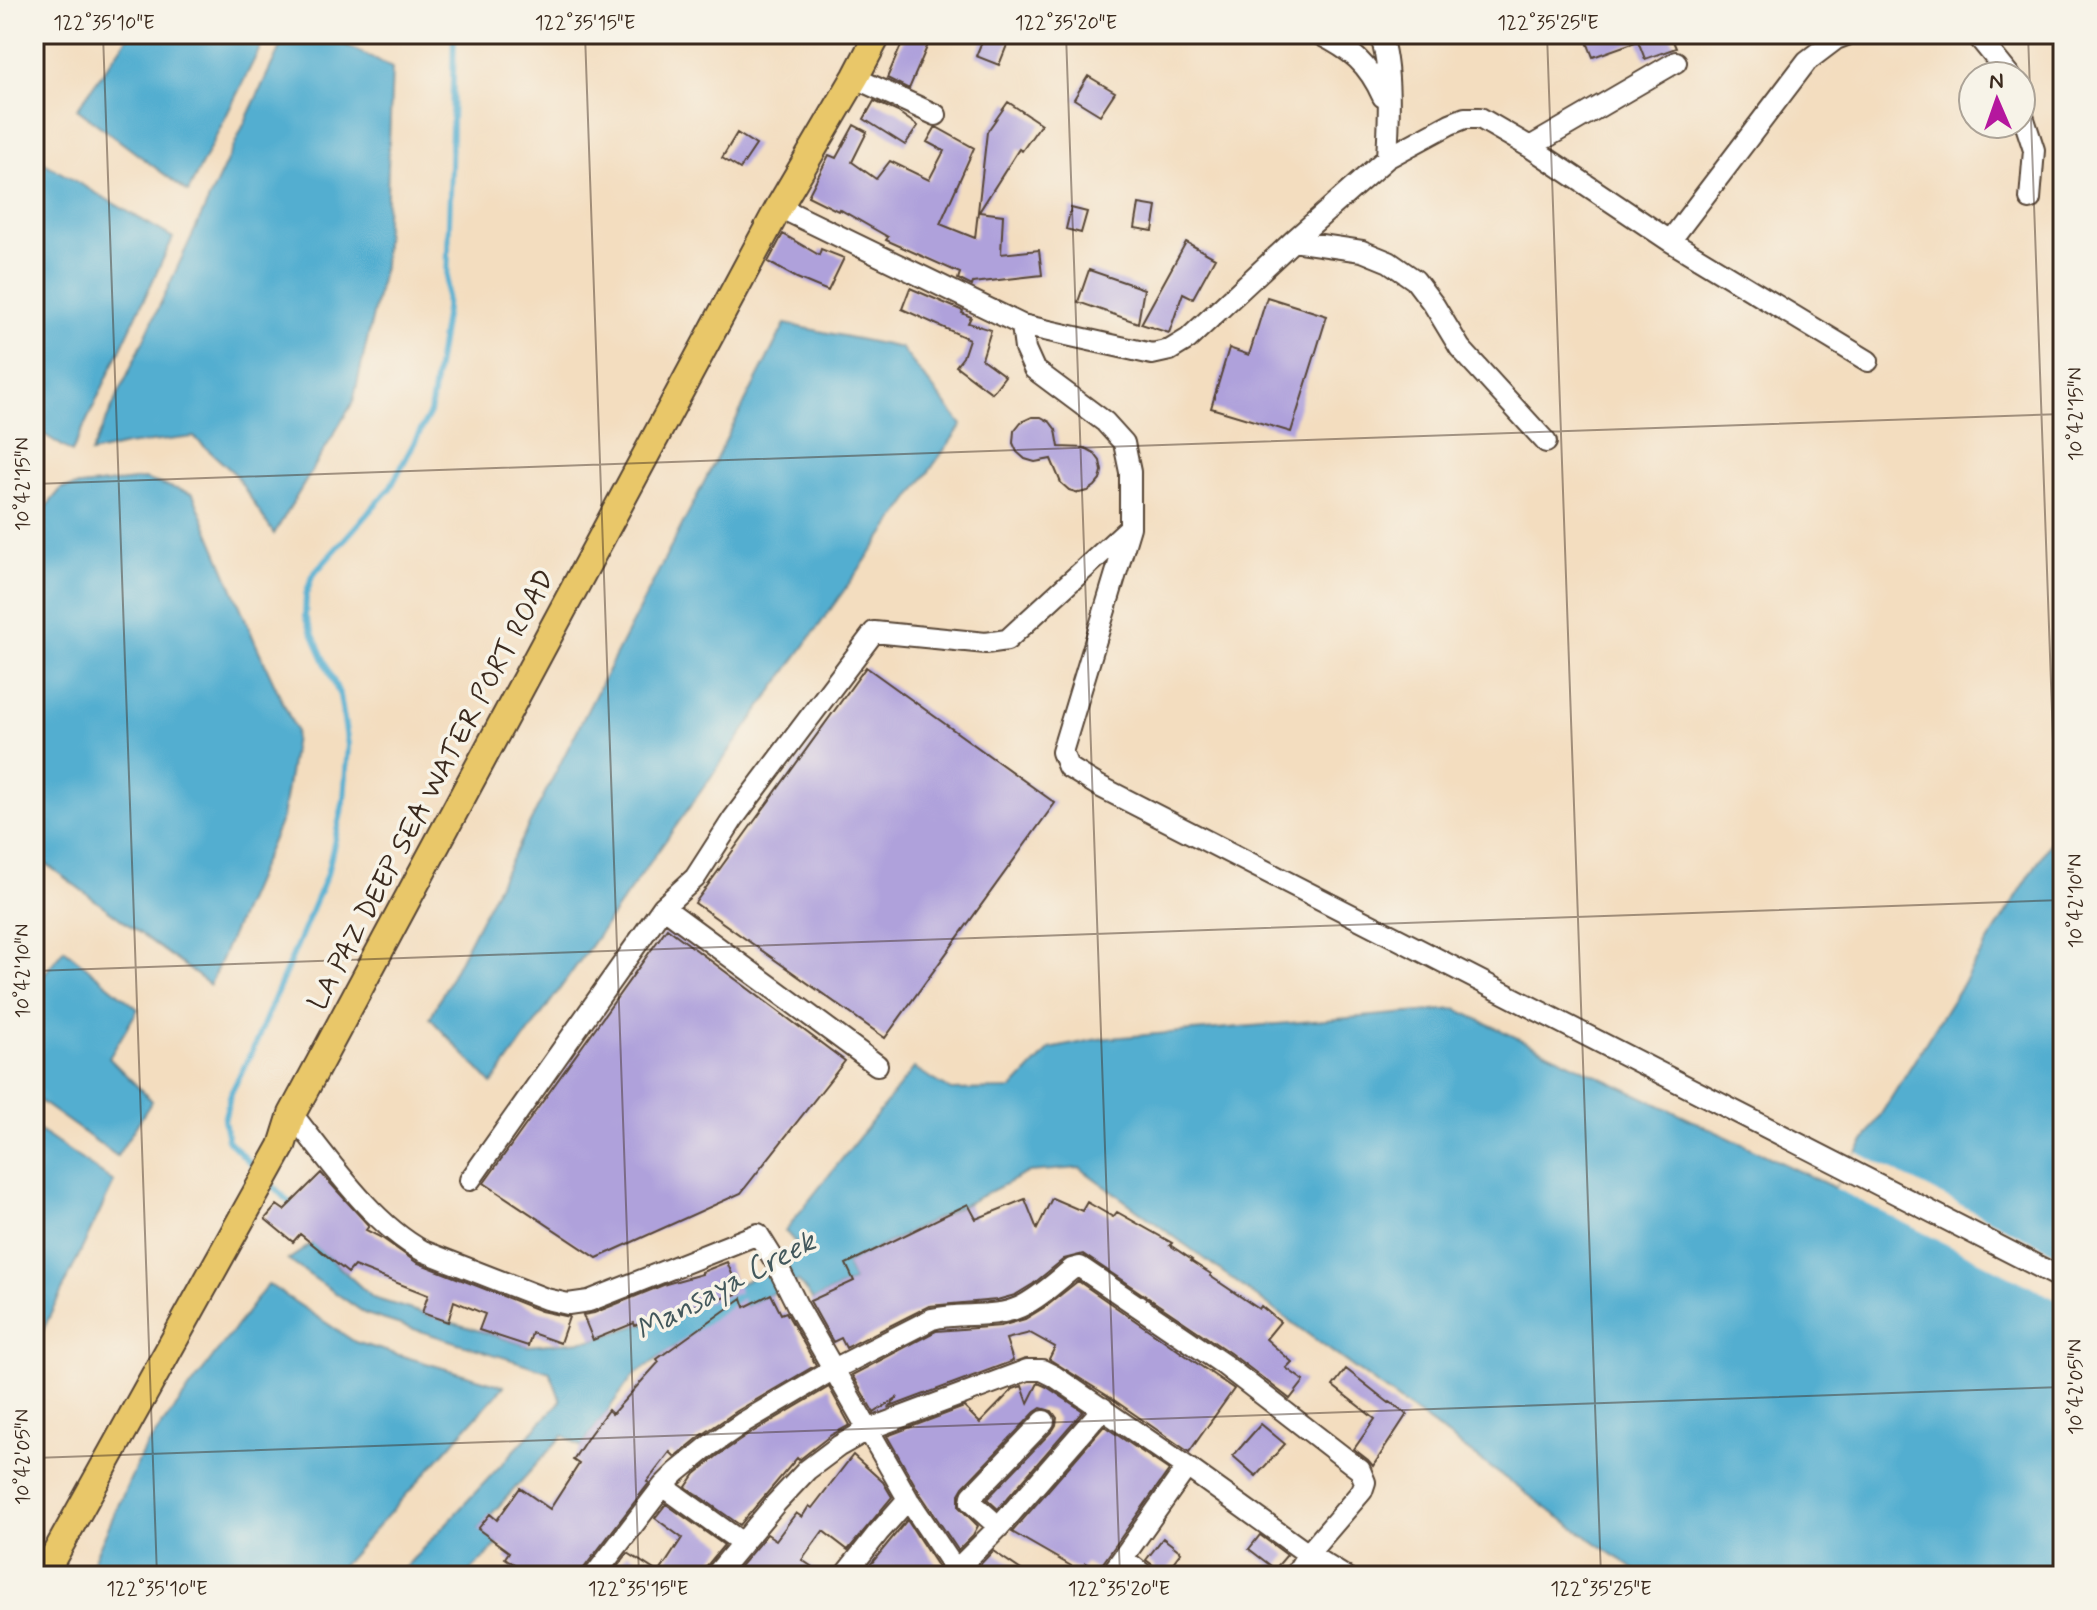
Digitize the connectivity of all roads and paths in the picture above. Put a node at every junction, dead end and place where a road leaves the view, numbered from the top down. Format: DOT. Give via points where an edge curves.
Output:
graph roads {
  1 [pos="878,34"];
  2 [pos="1319,34"];
  3 [pos="1380,34"];
  4 [pos="1849,34"];
  5 [pos="1976,34"];
  6 [pos="1997,60"];
  7 [pos="1676,62"];
  8 [pos="855,78"];
  9 [pos="1390,112"];
  10 [pos="936,115"];
  11 [pos="2031,140"];
  12 [pos="1530,147"];
  13 [pos="1387,158"];
  14 [pos="2030,199"];
  15 [pos="779,207"];
  16 [pos="1293,241"];
  17 [pos="1670,241"];
  18 [pos="1022,325"];
  19 [pos="1868,361"];
  20 [pos="1546,442"];
  21 [pos="1130,527"];
  22 [pos="663,907"];
  23 [pos="877,1065"];
  24 [pos="292,1114"];
  25 [pos="470,1180"];
  26 [pos="2063,1279"];
  27 [pos="834,1369"];
  28 [pos="1103,1408"];
  29 [pos="1044,1421"];
  30 [pos="869,1429"];
  31 [pos="1187,1467"];
  32 [pos="663,1486"];
  33 [pos="908,1499"];
  34 [pos="999,1527"];
  35 [pos="741,1542"];
  36 [pos="1308,1554"];
  37 [pos="1124,1559"];
  38 [pos="956,1574"];
  39 [pos="43,1576"];
  40 [pos="594,1576"];
  41 [pos="715,1576"];
  42 [pos="844,1576"];
  43 [pos="1110,1576"];
  44 [pos="1145,1576"];
  45 [pos="1294,1576"];
  46 [pos="1344,1576"];
  1 -- 8 [label="main road, LA PAZ DEEP SEA WATER PORT ROAD"];
  2 -- 9 [label="street" via="1356,56 1373,76"];
  3 -- 9 [label="street"];
  4 -- 17 [label="street" via="1807,61"];
  5 -- 6 [label="street"];
  7 -- 12 [label="street"];
  8 -- 10 [label="street"];
  8 -- 15 [label="main road, LA PAZ DEEP SEA WATER PORT ROAD"];
  9 -- 13 [label="street"];
  11 -- 14 [label="street"];
  12 -- 13 [label="street" via="1480,118 1465,118"];
  12 -- 17 [label="street"];
  13 -- 16 [label="street"];
  15 -- 18 [label="street"];
  15 -- 24 [label="main road, LA PAZ DEEP SEA WATER PORT ROAD"];
  16 -- 18 [label="street" via="1170,350 1152,354"];
  16 -- 20 [label="street" via="1362,251 1415,280 1460,348"];
  17 -- 19 [label="street"];
  18 -- 21 [label="street" via="1034,369 1105,422 1124,443"];
  21 -- 22 [label="street" via="1007,640 986,643 874,632 695,878"];
  21 -- 26 [label="street" via="1062,752 1068,767"];
  22 -- 23 [label="street"];
  22 -- 25 [label="street"];
  24 -- 27 [label="street" via="405,1242 546,1299 589,1301 758,1234"];
  24 -- 39 [label="main road, LA PAZ DEEP SEA WATER PORT ROAD" via="282,1146"];
  27 -- 30 [label="street"];
  27 -- 32 [label="street" via="744,1422"];
  27 -- 36 [label="street" via="932,1319 1019,1308 1080,1267 1223,1364 1360,1470 1362,1491"];
  28 -- 30 [label="street" via="1054,1376 1027,1370"];
  28 -- 31 [label="street"];
  28 -- 34 [label="street"];
  29 -- 34 [label="street" via="972,1496 975,1508"];
  30 -- 33 [label="street"];
  30 -- 35 [label="street" via="807,1470"];
  31 -- 36 [label="street"];
  31 -- 37 [label="street"];
  32 -- 35 [label="street"];
  32 -- 40 [label="street"];
  33 -- 38 [label="street"];
  33 -- 42 [label="street"];
  34 -- 38 [label="street"];
  35 -- 41 [label="street"];
  36 -- 45 [label="street"];
  36 -- 46 [label="street"];
  37 -- 43 [label="street"];
  37 -- 44 [label="street"];
}
